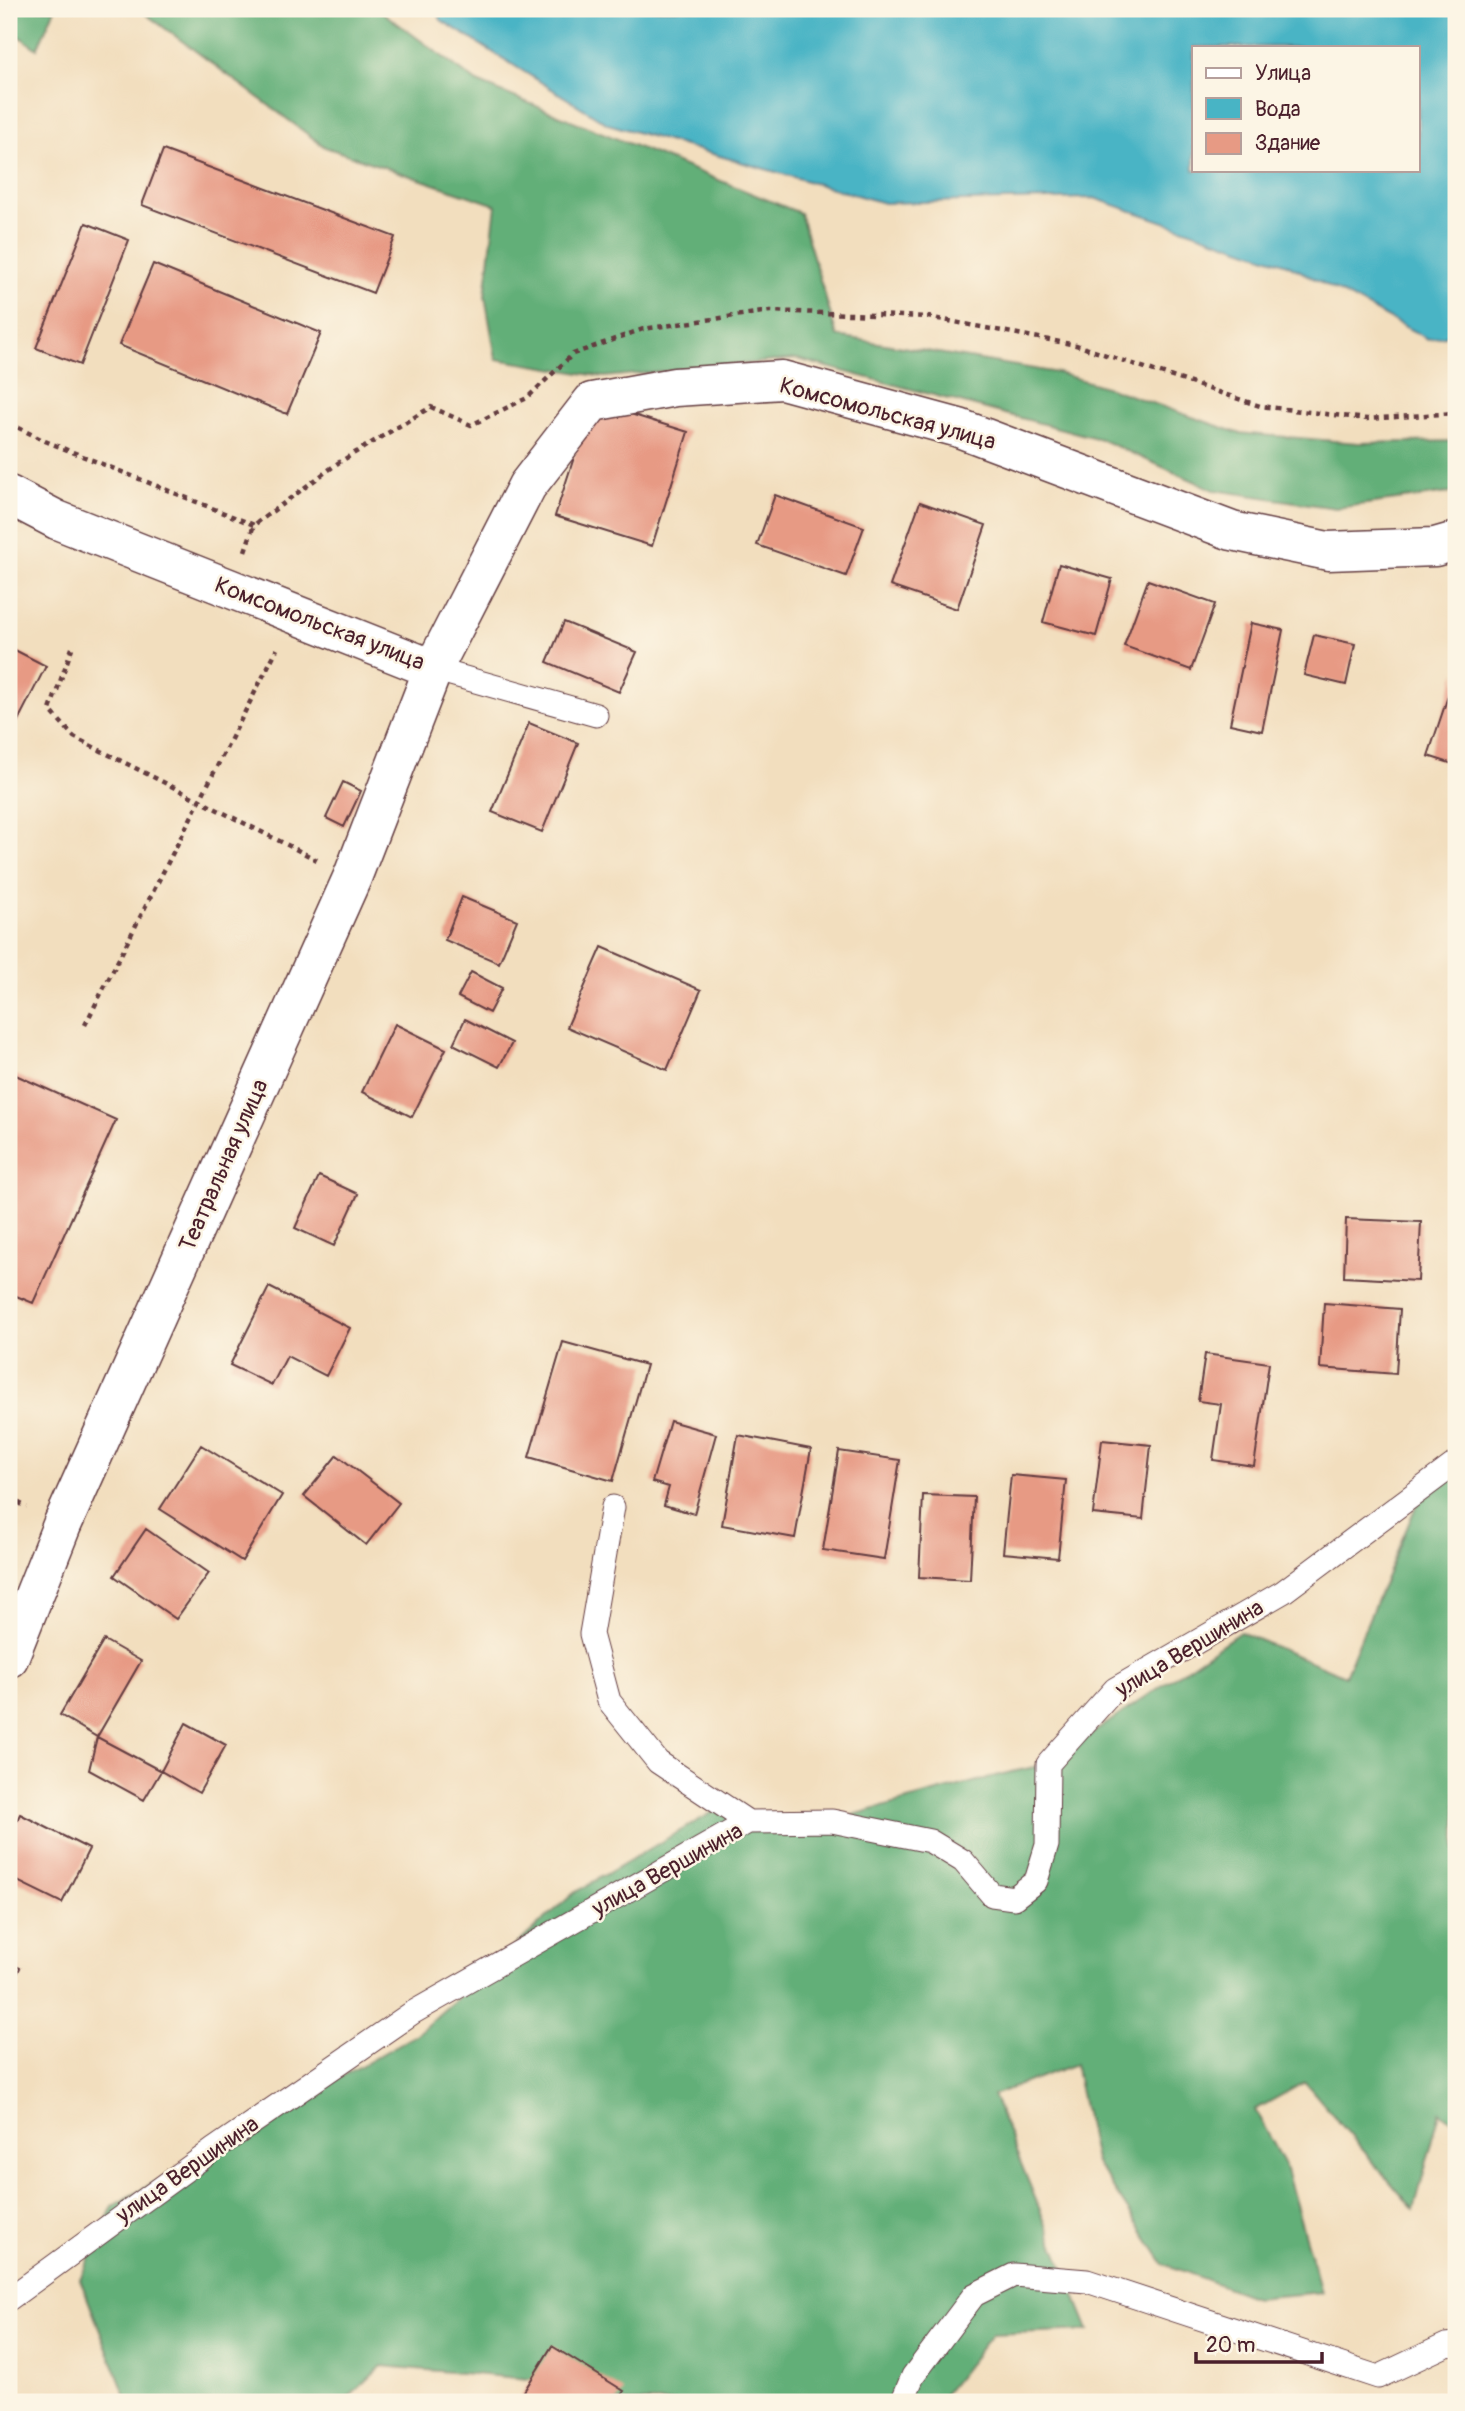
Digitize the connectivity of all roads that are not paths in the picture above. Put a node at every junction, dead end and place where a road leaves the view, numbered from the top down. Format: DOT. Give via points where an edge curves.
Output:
graph roads {
  1 [pos="9,495"];
  2 [pos="1449,548"];
  3 [pos="433,669"];
  4 [pos="596,715"];
  5 [pos="1456,1463"];
  6 [pos="613,1507"];
  7 [pos="9,1658"];
  8 [pos="748,1822"];
  9 [pos="9,2299"];
  10 [pos="1456,2344"];
  11 [pos="902,2402"];
  1 -- 3 [label="street, Комсомольская улица" via="57,520"];
  2 -- 3 [label="street, Комсомольская улица" via="1328,551 1232,531 959,428 782,380 675,387 592,402 527,486"];
  3 -- 4 [label="lane"];
  3 -- 7 [label="street, Театральная улица" via="352,878 62,1525"];
  5 -- 8 [label="lane, улица Вершинина" via="1283,1592 1115,1689 1048,1764 1047,1845 1036,1881 1013,1898 992,1895 963,1861 930,1841 832,1821"];
  6 -- 8 [label="lane" via="591,1634 609,1701 658,1762"];
  8 -- 9 [label="lane, улица Вершинина" via="412,2013"];
  10 -- 11 [label="lane" via="1378,2377 1087,2281 1014,2275 974,2295 913,2376"];
}
